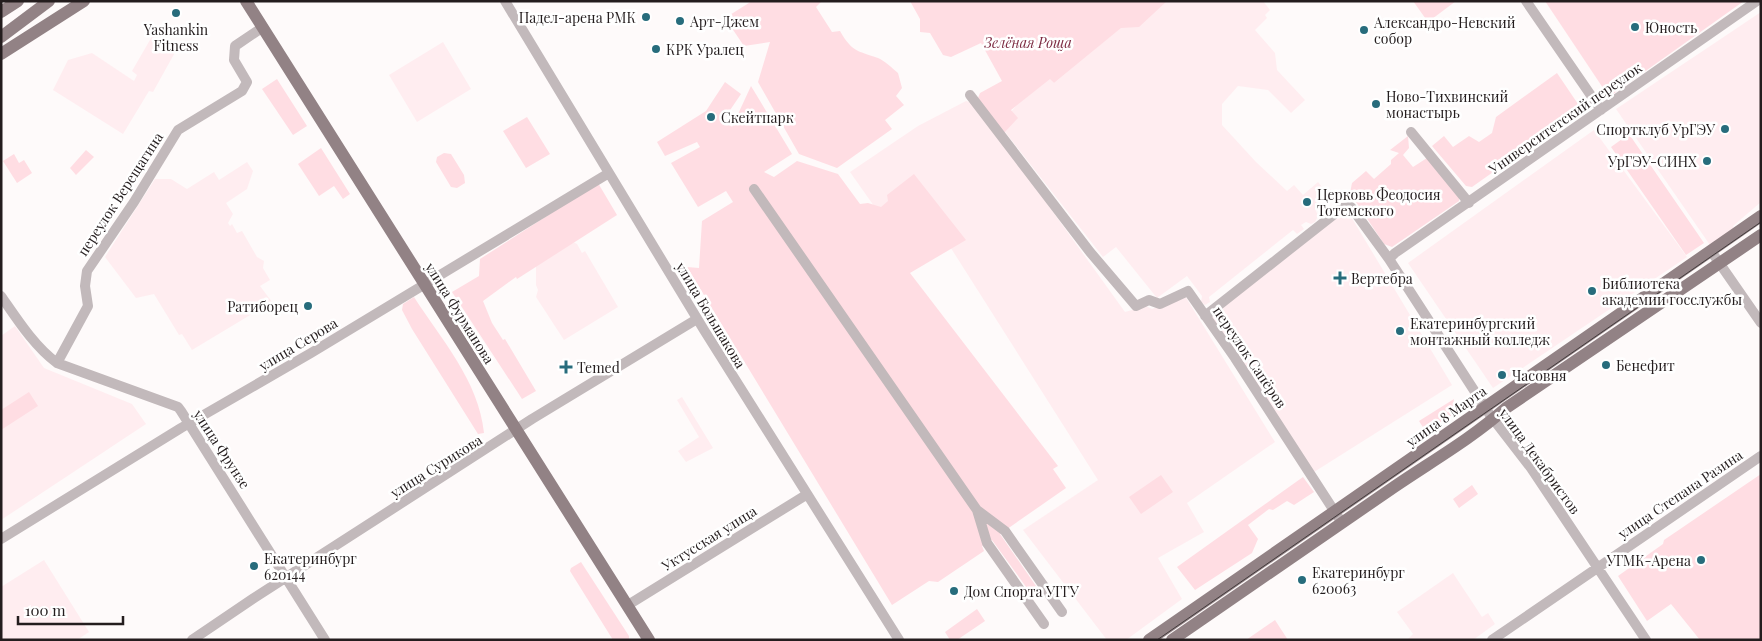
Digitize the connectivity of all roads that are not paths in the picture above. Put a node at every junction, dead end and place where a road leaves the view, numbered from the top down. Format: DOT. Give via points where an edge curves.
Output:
graph roads {
  1 [pos="18,1"];
  2 [pos="68,1"];
  3 [pos="84,1"];
  4 [pos="246,1"];
  5 [pos="505,1"];
  6 [pos="1526,1"];
  7 [pos="1757,1"];
  8 [pos="50,5"];
  9 [pos="1,12"];
  10 [pos="263,27"];
  11 [pos="1,37"];
  12 [pos="1,48"];
  13 [pos="1,54"];
  14 [pos="970,95"];
  15 [pos="1601,110"];
  16 [pos="1411,132"];
  17 [pos="609,172"];
  18 [pos="754,189"];
  19 [pos="1469,203"];
  20 [pos="1761,216"];
  21 [pos="1761,235"];
  22 [pos="1711,251"];
  23 [pos="1389,259"];
  24 [pos="1719,262"];
  25 [pos="424,284"];
  26 [pos="1,296"];
  27 [pos="1205,316"];
  28 [pos="697,319"];
  29 [pos="1761,323"];
  30 [pos="57,363"];
  31 [pos="1485,406"];
  32 [pos="1493,420"];
  33 [pos="190,423"];
  34 [pos="516,430"];
  35 [pos="1761,456"];
  36 [pos="806,495"];
  37 [pos="977,510"];
  38 [pos="1335,511"];
  39 [pos="1342,523"];
  40 [pos="1,539"];
  41 [pos="1598,567"];
  42 [pos="287,576"];
  43 [pos="628,605"];
  44 [pos="1062,612"];
  45 [pos="1044,624"];
  46 [pos="192,640"];
  47 [pos="325,640"];
  48 [pos="649,640"];
  49 [pos="899,640"];
  50 [pos="1149,640"];
  51 [pos="1172,640"];
  52 [pos="1492,640"];
  53 [pos="1646,640"];
  1 -- 9 [label="main road"];
  2 -- 8 [label="main road"];
  3 -- 13 [label="main road"];
  4 -- 10 [label="main road, улица Фурманова"];
  5 -- 17 [label="street, улица Большакова"];
  6 -- 15 [label="street"];
  7 -- 15 [label="street, Университетский переулок"];
  8 -- 11 [label="main road"];
  8 -- 12 [label="main road"];
  10 -- 25 [label="main road, улица Фурманова"];
  10 -- 30 [label="street, переулок Верещагина" via="235,46 234,60 247,82 242,91 178,130 87,270 88,306"];
  14 -- 27 [label="street, переулок Сапёров" via="1136,306 1149,300 1160,304 1188,291"];
  15 -- 19 [label="street, Университетский переулок"];
  16 -- 19 [label="street"];
  17 -- 25 [label="street, улица Серова"];
  17 -- 28 [label="street, улица Большакова"];
  18 -- 37 [label="street"];
  19 -- 23 [label="street, Университетский переулок"];
  20 -- 22 [label="main road, улица 8 Марта"];
  21 -- 24 [label="main road, улица 8 Марта"];
  22 -- 24 [label="street"];
  22 -- 31 [label="main road, улица 8 Марта"];
  23 -- 27 [label="street, улица Декабристов" via="1351,207 1342,208"];
  23 -- 31 [label="street, улица Декабристов"];
  24 -- 29 [label="street"];
  24 -- 32 [label="main road, улица 8 Марта"];
  25 -- 33 [label="street, улица Серова"];
  25 -- 34 [label="main road, улица Фурманова"];
  26 -- 30 [label="street, улица Фрунзе" via="22,326"];
  27 -- 38 [label="street, переулок Сапёров"];
  28 -- 34 [label="street, улица Сурикова"];
  28 -- 36 [label="street, улица Большакова"];
  30 -- 33 [label="street, улица Фрунзе" via="178,407"];
  31 -- 32 [label="street, улица Декабристов"];
  31 -- 38 [label="main road, улица 8 Марта"];
  32 -- 39 [label="main road, улица 8 Марта"];
  32 -- 41 [label="street, улица Декабристов" via="1531,468"];
  33 -- 40 [label="street, улица Серова"];
  33 -- 42 [label="street, улица Фрунзе"];
  34 -- 42 [label="street, улица Сурикова"];
  34 -- 43 [label="main road, улица Фурманова"];
  35 -- 41 [label="street, улица Степана Разина"];
  36 -- 43 [label="street, Уктусская улица"];
  36 -- 49 [label="street, улица Большакова"];
  37 -- 44 [label="street" via="1005,531"];
  37 -- 45 [label="street" via="987,543"];
  38 -- 39 [label="street, переулок Сапёров"];
  38 -- 50 [label="main road, улица 8 Марта"];
  39 -- 51 [label="main road, улица 8 Марта"];
  41 -- 52 [label="street, улица Степана Разина"];
  41 -- 53 [label="street, улица Декабристов"];
  42 -- 46 [label="street, улица Сурикова"];
  42 -- 47 [label="street, улица Фрунзе"];
  43 -- 48 [label="main road, улица Фурманова"];
}
